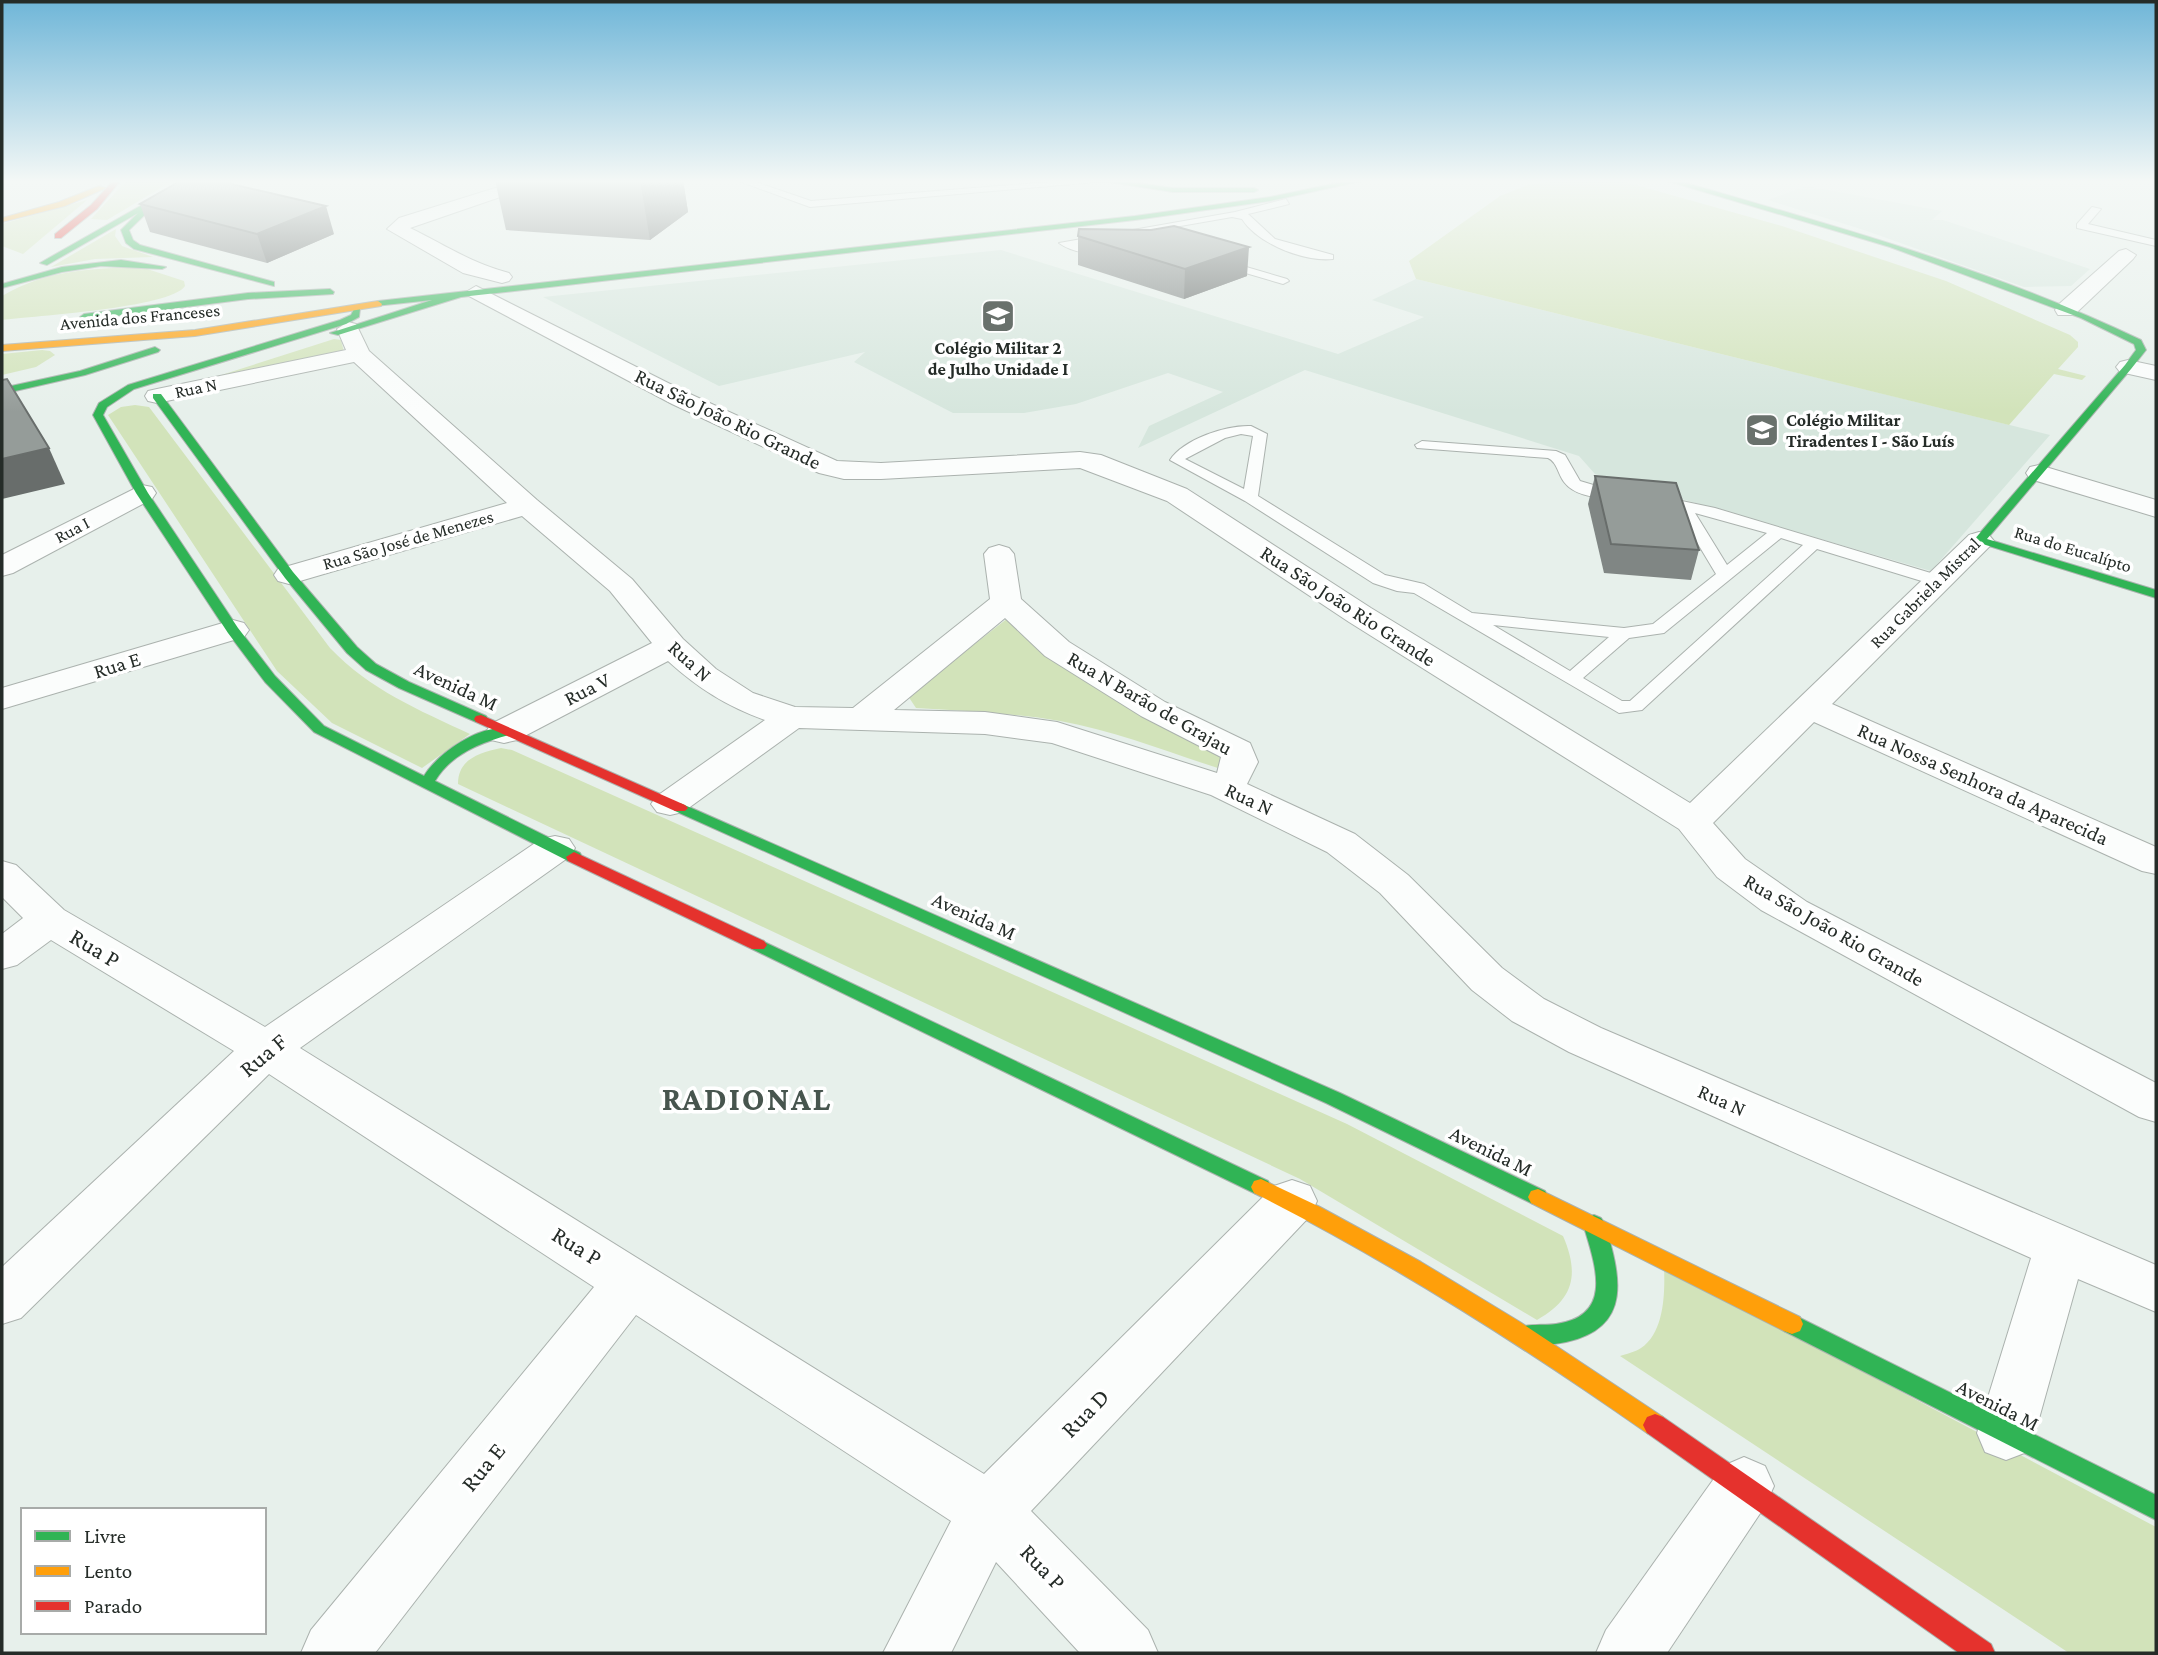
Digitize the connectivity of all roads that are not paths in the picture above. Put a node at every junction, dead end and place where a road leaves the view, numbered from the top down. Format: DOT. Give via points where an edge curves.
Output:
graph roads {
  1 [pos="28,257"];
  2 [pos="38,257"];
  3 [pos="174,257"];
  4 [pos="451,257"];
  5 [pos="684,257"];
  6 [pos="794,257"];
  7 [pos="1925,257"];
  8 [pos="2124,257"];
  9 [pos="1204,258"];
  10 [pos="7,272"];
  11 [pos="511,276"];
  12 [pos="1283,281"];
  13 [pos="353,291"];
  14 [pos="469,293"];
  15 [pos="156,307"];
  16 [pos="2066,310"];
  17 [pos="68,320"];
  18 [pos="360,324"];
  19 [pos="191,340"];
  20 [pos="87,341"];
  21 [pos="48,344"];
  22 [pos="2,348"];
  23 [pos="2143,348"];
  24 [pos="2156,373"];
  25 [pos="2,380"];
  26 [pos="2,391"];
  27 [pos="122,392"];
  28 [pos="157,396"];
  29 [pos="1422,445"];
  30 [pos="2039,473"];
  31 [pos="142,494"];
  32 [pos="1250,498"];
  33 [pos="527,506"];
  34 [pos="1683,506"];
  35 [pos="2156,509"];
  36 [pos="1777,532"];
  37 [pos="1979,541"];
  38 [pos="1814,543"];
  39 [pos="999,554"];
  40 [pos="2,567"];
  41 [pos="289,575"];
  42 [pos="1725,575"];
  43 [pos="1938,581"];
  44 [pos="2156,594"];
  45 [pos="1006,602"];
  46 [pos="1467,617"];
  47 [pos="233,630"];
  48 [pos="1624,633"];
  49 [pos="671,646"];
  50 [pos="1570,679"];
  51 [pos="2,699"];
  52 [pos="1810,707"];
  53 [pos="791,717"];
  54 [pos="861,719"];
  55 [pos="504,732"];
  56 [pos="426,785"];
  57 [pos="1224,787"];
  58 [pos="670,804"];
  59 [pos="1693,821"];
  60 [pos="555,848"];
  61 [pos="2151,850"];
  62 [pos="2,874"];
  63 [pos="49,920"];
  64 [pos="2,955"];
  65 [pos="266,1049"];
  66 [pos="2156,1104"];
  67 [pos="1292,1201"];
  68 [pos="1594,1224"];
  69 [pos="2060,1248"];
  70 [pos="631,1281"];
  71 [pos="2156,1289"];
  72 [pos="2,1301"];
  73 [pos="1526,1335"];
  74 [pos="2006,1433"];
  75 [pos="1744,1486"];
  76 [pos="2156,1508"];
  77 [pos="989,1511"];
  78 [pos="334,1653"];
  79 [pos="916,1653"];
  80 [pos="1125,1653"];
  81 [pos="1629,1653"];
  82 [pos="1982,1653"];
  1 -- 10 [label="main road"];
  2 -- 10 [label="main road"];
  3 -- 13 [label="main road" via="266,283"];
  4 -- 11 [label="street" via="470,269"];
  5 -- 11 [label="main road, Avenida dos Franceses"];
  6 -- 14 [label="main road, Avenida dos Franceses"];
  7 -- 16 [label="main road"];
  8 -- 16 [label="street"];
  9 -- 12 [label="lane"];
  10 -- 15 [label="main road" via="124,262 151,264 200,280 196,291"];
  11 -- 13 [label="main road, Avenida dos Franceses"];
  13 -- 15 [label="main road, Avenida dos Franceses"];
  13 -- 18 [label="main road" via="244,301 216,307 203,317 214,322"];
  14 -- 18 [label="main road, Avenida dos Franceses"];
  14 -- 18 [label="main road"];
  14 -- 59 [label="street, Rua São João Rio Grande" via="681,399 844,471 1058,459 1092,461 1147,482 1177,495 1360,615"];
  15 -- 17 [label="main road, Avenida dos Franceses"];
  16 -- 23 [label="main road"];
  18 -- 19 [label="main road"];
  18 -- 20 [label="main road, Avenida dos Franceses"];
  18 -- 27 [label="main road" via="355,317"];
  18 -- 28 [label="street, Rua N"];
  18 -- 33 [label="street, Rua N"];
  19 -- 20 [label="main road"];
  19 -- 26 [label="main road"];
  20 -- 21 [label="main road, Avenida dos Franceses"];
  21 -- 22 [label="main road, Avenida dos Franceses"];
  21 -- 25 [label="main road" via="69,347 75,355 57,368"];
  23 -- 24 [label="street"];
  23 -- 30 [label="main road, Rua Gabriela Mistral"];
  27 -- 28 [label="main road"];
  27 -- 31 [label="main road" via="103,405 98,415"];
  28 -- 41 [label="main road, Avenida M"];
  29 -- 34 [label="lane" via="1551,454 1560,458 1567,480 1575,487"];
  30 -- 35 [label="street"];
  30 -- 37 [label="main road, Rua Gabriela Mistral"];
  31 -- 40 [label="street, Rua I"];
  31 -- 47 [label="main road"];
  32 -- 32 [label="lane" via="1261,434 1252,429 1235,430 1177,460"];
  32 -- 46 [label="lane" via="1379,579 1418,588"];
  33 -- 41 [label="street, Rua São José de Menezes"];
  33 -- 49 [label="street, Rua N" via="621,585"];
  34 -- 36 [label="lane"];
  34 -- 42 [label="lane"];
  36 -- 38 [label="lane"];
  36 -- 42 [label="lane"];
  37 -- 43 [label="street, Rua Gabriela Mistral"];
  37 -- 44 [label="main road, Rua do Eucalípto"];
  38 -- 43 [label="lane"];
  38 -- 50 [label="lane" via="1635,706 1619,707"];
  39 -- 45 [label="street"];
  41 -- 55 [label="main road, Avenida M" via="371,667"];
  42 -- 48 [label="lane" via="1658,629"];
  43 -- 52 [label="street, Rua Gabriela Mistral"];
  45 -- 54 [label="street"];
  45 -- 57 [label="street, Rua N Barão de Grajau" via="1057,649 1097,676 1237,751 1242,761 1239,770"];
  46 -- 48 [label="lane"];
  46 -- 50 [label="lane"];
  47 -- 51 [label="street, Rua E"];
  47 -- 56 [label="main road" via="270,679 319,729"];
  48 -- 50 [label="lane"];
  49 -- 53 [label="street, Rua N" via="704,676 741,700"];
  49 -- 55 [label="street, Rua V"];
  52 -- 59 [label="street, Rua Gabriela Mistral"];
  52 -- 61 [label="street, Rua Nossa Senhora da Aparecida"];
  53 -- 54 [label="street, Rua N"];
  53 -- 58 [label="street"];
  54 -- 57 [label="street, Rua N" via="985,723 1057,733"];
  55 -- 56 [label="main road" via="452,752 439,762"];
  55 -- 58 [label="main road, Avenida M"];
  56 -- 60 [label="main road"];
  57 -- 69 [label="street, Rua N" via="1341,844 1364,860 1394,884 1487,979 1528,1010 1585,1040"];
  58 -- 68 [label="main road, Avenida M" via="1333,1098"];
  59 -- 66 [label="street, Rua São João Rio Grande" via="1711,851 1777,901"];
  60 -- 65 [label="street, Rua F"];
  60 -- 67 [label="main road"];
  62 -- 63 [label="street, Rua P"];
  63 -- 64 [label="street"];
  63 -- 65 [label="street, Rua P"];
  65 -- 70 [label="street, Rua P"];
  65 -- 72 [label="street, Rua F"];
  67 -- 73 [label="main road"];
  67 -- 77 [label="street, Rua D"];
  68 -- 73 [label="main road" via="1606,1258 1609,1289 1600,1313 1584,1329 1564,1335"];
  68 -- 74 [label="main road, Avenida M"];
  69 -- 71 [label="street, Rua N"];
  69 -- 74 [label="street"];
  70 -- 77 [label="street, Rua P"];
  70 -- 78 [label="street, Rua E"];
  73 -- 75 [label="main road"];
  74 -- 76 [label="main road, Avenida M"];
  75 -- 81 [label="street"];
  75 -- 82 [label="main road"];
  77 -- 79 [label="street, Rua D"];
  77 -- 80 [label="street, Rua P"];
}
